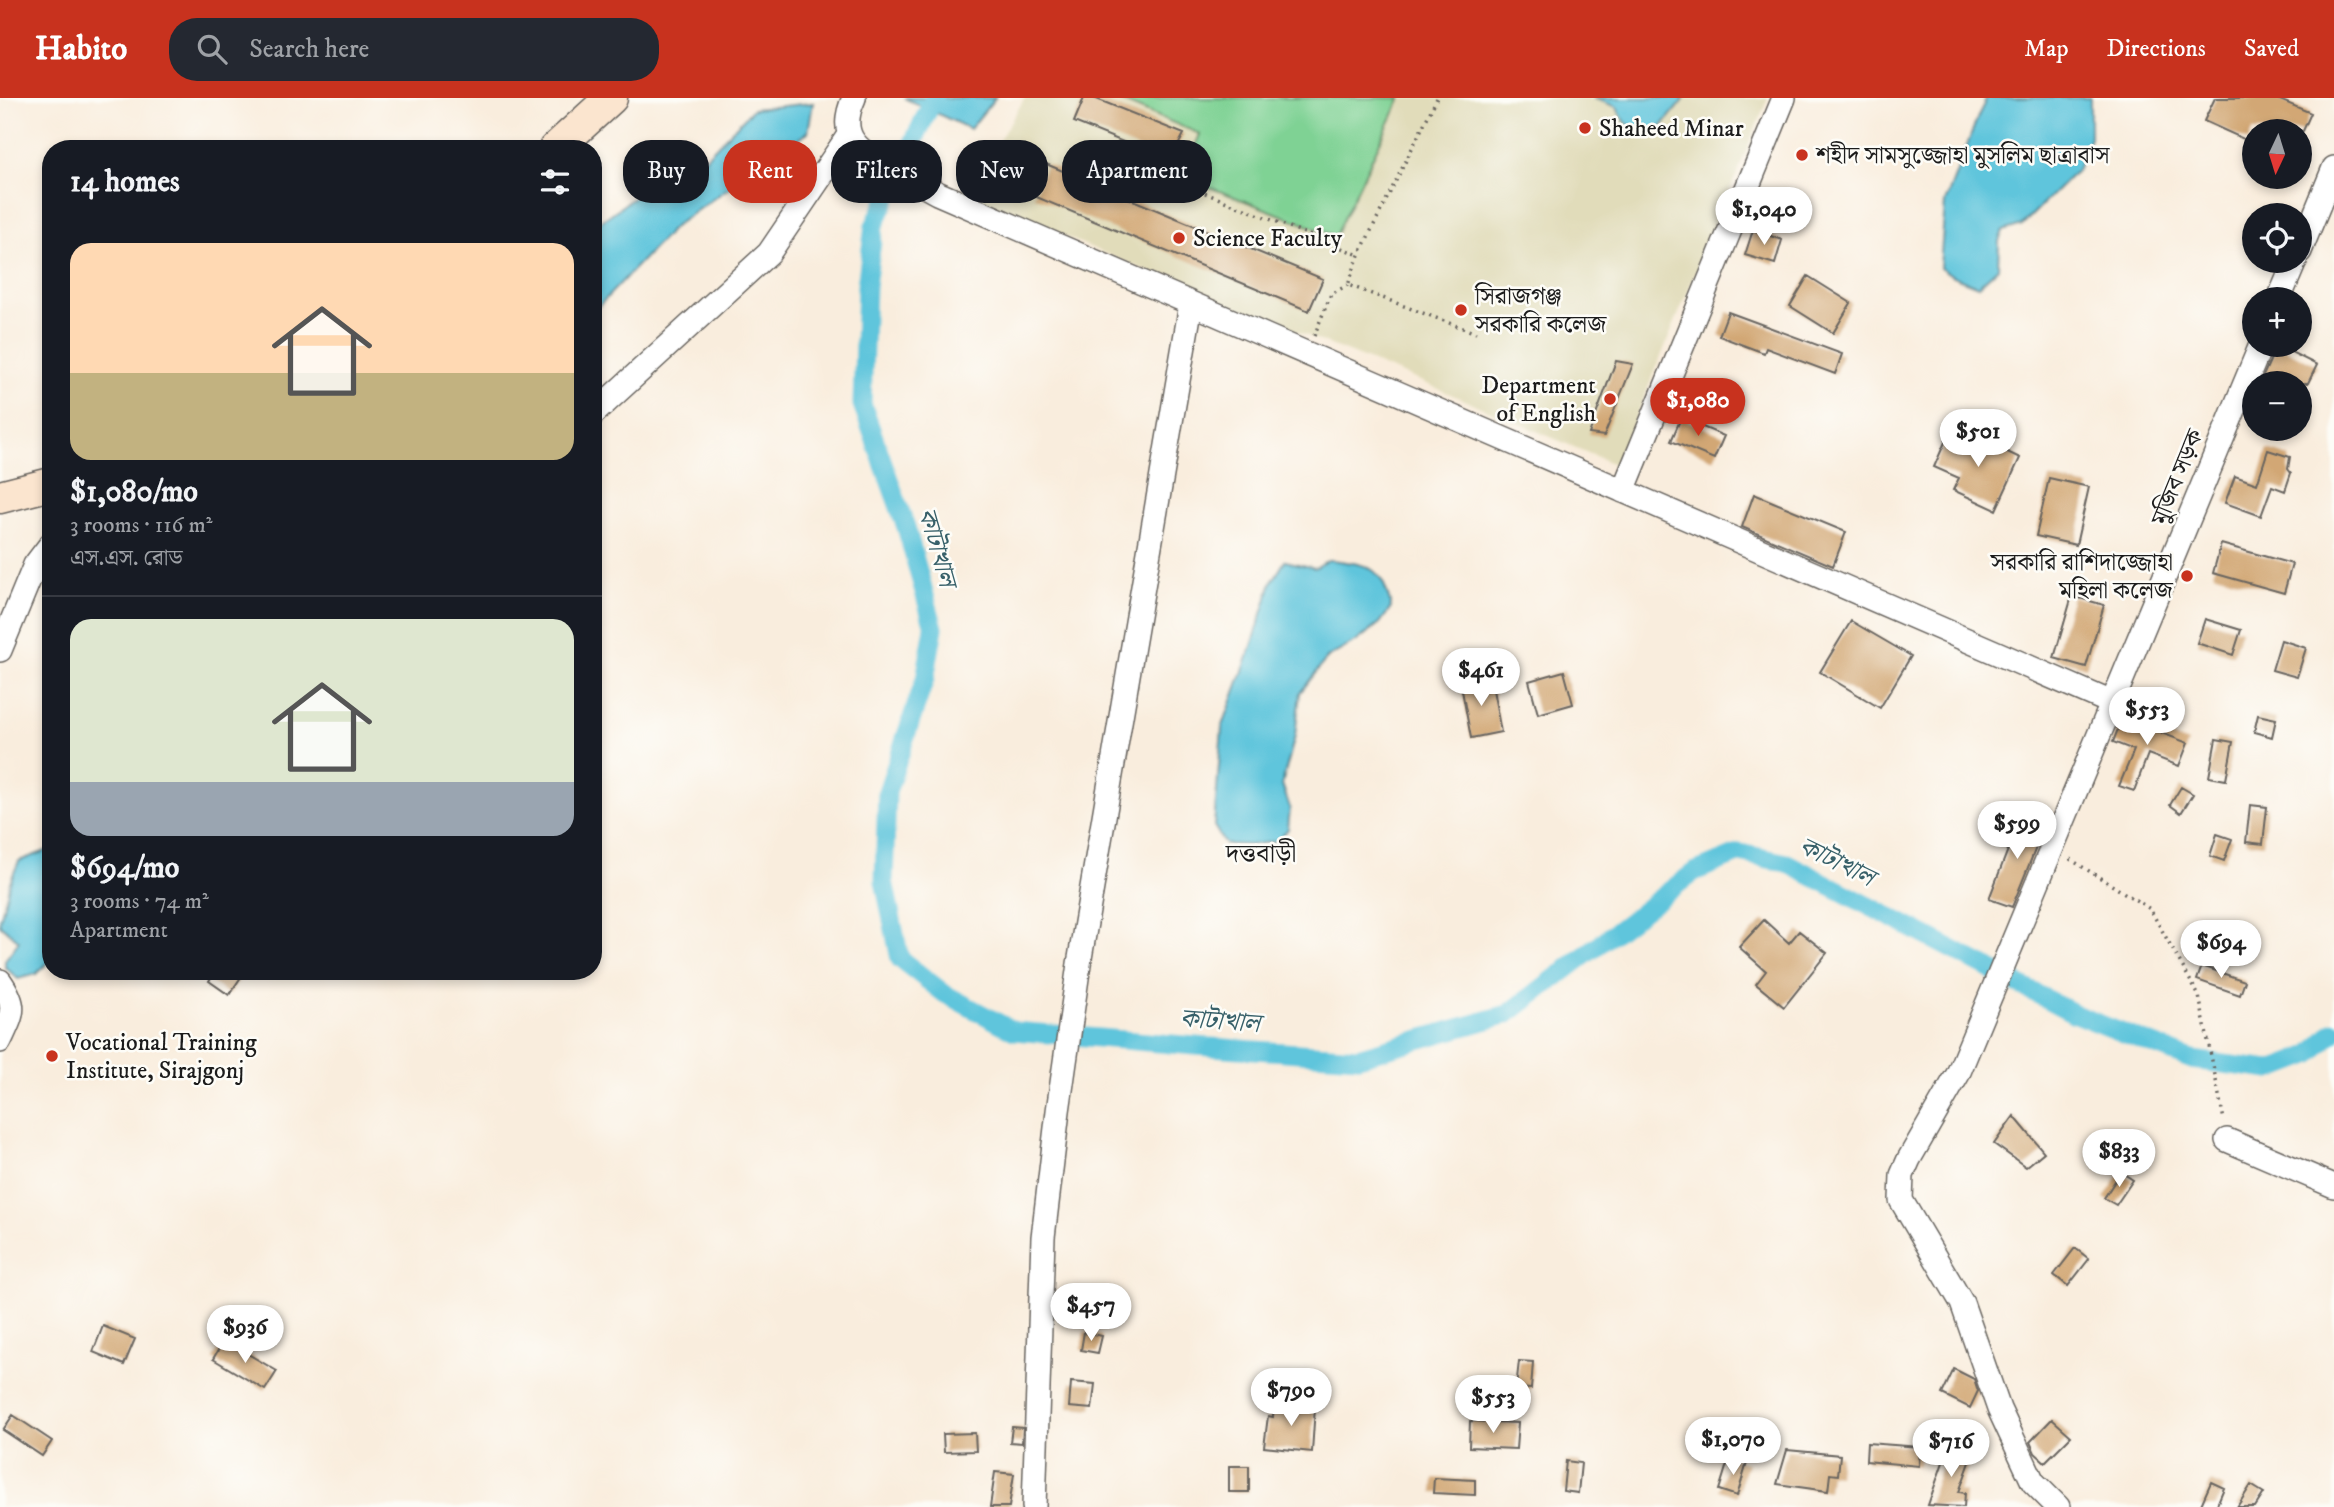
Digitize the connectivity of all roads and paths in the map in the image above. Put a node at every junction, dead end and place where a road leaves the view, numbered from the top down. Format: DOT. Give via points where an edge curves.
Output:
graph roads {
  1 [pos="611,98"];
  2 [pos="854,98"];
  3 [pos="1437,98"];
  4 [pos="1784,98"];
  5 [pos="565,140"];
  6 [pos="853,140"];
  7 [pos="2334,167"];
  8 [pos="831,173"];
  9 [pos="942,195"];
  10 [pos="1212,196"];
  11 [pos="2312,221"];
  12 [pos="1359,255"];
  13 [pos="1348,285"];
  14 [pos="1191,303"];
  15 [pos="1476,333"];
  16 [pos="1306,354"];
  17 [pos="2256,357"];
  18 [pos="602,406"];
  19 [pos="42,486"];
  20 [pos="1623,491"];
  21 [pos="0,498"];
  22 [pos="42,556"];
  23 [pos="0,650"];
  24 [pos="2112,703"];
  25 [pos="2052,848"];
  26 [pos="0,981"];
  27 [pos="0,1041"];
  28 [pos="2227,1140"];
  29 [pos="2334,1186"];
  30 [pos="1034,1507"];
  31 [pos="2058,1507"];
  1 -- 5 [label="street"];
  2 -- 6 [label="street" via="846,120"];
  3 -- 12 [label="path"];
  4 -- 20 [label="street"];
  7 -- 11 [label="street"];
  8 -- 18 [label="street" via="769,253"];
  9 -- 14 [label="street"];
  10 -- 12 [label="path"];
  12 -- 13 [label="path"];
  13 -- 15 [label="path"];
  13 -- 16 [label="path" via="1331,294"];
  14 -- 16 [label="street"];
  14 -- 30 [label="street" via="1058,1111 1044,1237"];
  16 -- 20 [label="street"];
  17 -- 24 [label="street, মুজিব সড়ক"];
  19 -- 21 [label="street"];
  20 -- 24 [label="street"];
  22 -- 23 [label="street"];
  24 -- 25 [label="street, মুজিব সড়ক"];
  25 -- 28 [label="path" via="2150,909 2199,996"];
  25 -- 31 [label="street, মুজিব সড়ক" via="1958,1074 1902,1175 1901,1200 1962,1303 1999,1409 2033,1482"];
  26 -- 27 [label="street" via="13,1012"];
  28 -- 29 [label="street"];
}
